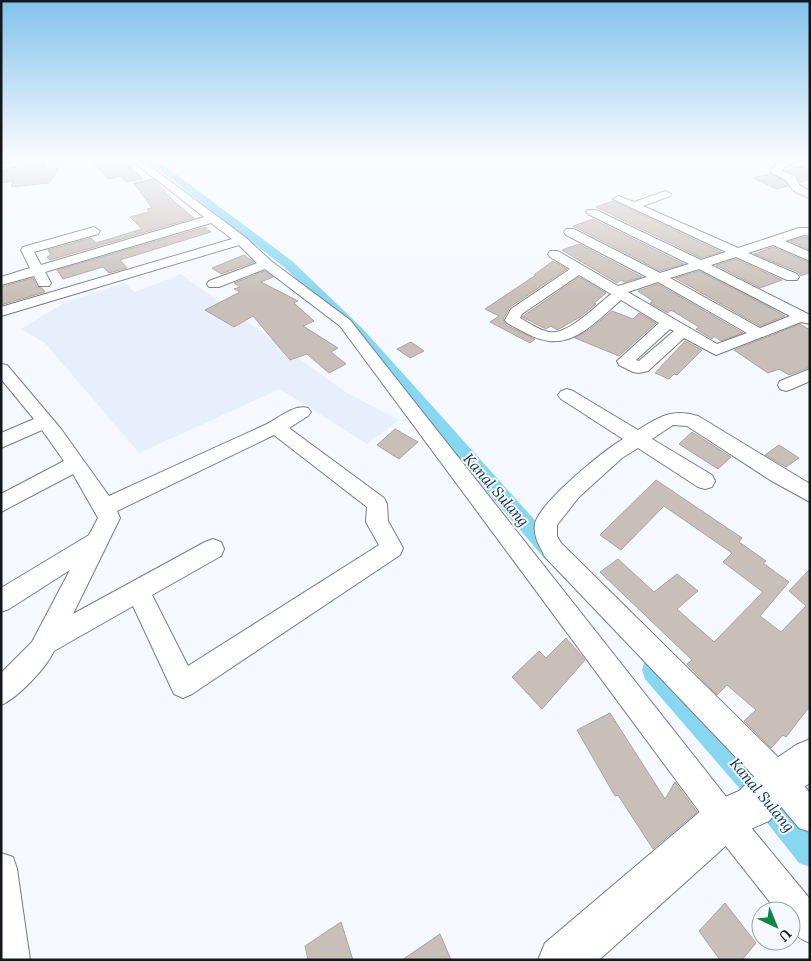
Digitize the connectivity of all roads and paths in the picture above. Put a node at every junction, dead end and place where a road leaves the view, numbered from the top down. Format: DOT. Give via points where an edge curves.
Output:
graph roads {
  1 [pos="194,205"];
  2 [pos="637,205"];
  3 [pos="634,206"];
  4 [pos="592,212"];
  5 [pos="206,214"];
  6 [pos="173,218"];
  7 [pos="613,222"];
  8 [pos="94,231"];
  9 [pos="810,232"];
  10 [pos="242,240"];
  11 [pos="775,241"];
  12 [pos="739,253"];
  13 [pos="554,254"];
  14 [pos="810,257"];
  15 [pos="266,264"];
  16 [pos="700,264"];
  17 [pos="579,269"];
  18 [pos="38,271"];
  19 [pos="658,277"];
  20 [pos="792,277"];
  21 [pos="1,281"];
  22 [pos="214,284"];
  23 [pos="619,292"];
  24 [pos="51,296"];
  25 [pos="2,314"];
  26 [pos="805,319"];
  27 [pos="669,322"];
  28 [pos="683,331"];
  29 [pos="760,334"];
  30 [pos="1,369"];
  31 [pos="810,374"];
  32 [pos="786,385"];
  33 [pos="9,388"];
  34 [pos="567,395"];
  35 [pos="302,412"];
  36 [pos="45,421"];
  37 [pos="276,427"];
  38 [pos="638,439"];
  39 [pos="1,441"];
  40 [pos="76,463"];
  41 [pos="705,481"];
  42 [pos="810,494"];
  43 [pos="1,504"];
  44 [pos="105,507"];
  45 [pos="98,542"];
  46 [pos="213,549"];
  47 [pos="138,591"];
  48 [pos="1,601"];
  49 [pos="46,642"];
  50 [pos="1,692"];
  51 [pos="768,790"];
  52 [pos="810,817"];
  53 [pos="1,869"];
  54 [pos="810,926"];
  55 [pos="12,960"];
  56 [pos="562,960"];
  1 -- 5 [label="street"];
  2 -- 3 [label="street"];
  3 -- 12 [label="street"];
  4 -- 7 [label="street"];
  5 -- 6 [label="street"];
  5 -- 10 [label="street"];
  5 -- 18 [label="street"];
  7 -- 16 [label="street"];
  7 -- 19 [label="street" via="574,234"];
  8 -- 18 [label="street" via="27,250"];
  9 -- 11 [label="street"];
  10 -- 15 [label="street"];
  10 -- 24 [label="street"];
  11 -- 12 [label="street"];
  11 -- 14 [label="street"];
  12 -- 16 [label="street"];
  12 -- 20 [label="street"];
  13 -- 17 [label="street"];
  15 -- 22 [label="street"];
  15 -- 51 [label="street" via="345,323"];
  16 -- 19 [label="street"];
  16 -- 26 [label="street"];
  17 -- 23 [label="street"];
  17 -- 23 [label="street" via="516,312 512,320 540,334 566,335"];
  18 -- 21 [label="street"];
  18 -- 24 [label="street"];
  19 -- 23 [label="street"];
  19 -- 29 [label="street"];
  23 -- 27 [label="street"];
  24 -- 25 [label="street"];
  26 -- 29 [label="street"];
  27 -- 28 [label="street"];
  27 -- 28 [label="street" via="625,361 642,368"];
  28 -- 29 [label="street" via="716,350"];
  30 -- 33 [label="street"];
  31 -- 32 [label="street"];
  33 -- 36 [label="street"];
  34 -- 38 [label="street"];
  35 -- 37 [label="street"];
  36 -- 39 [label="street"];
  36 -- 40 [label="street"];
  37 -- 44 [label="street"];
  37 -- 47 [label="street" via="377,504 377,522 392,548 183,685"];
  38 -- 41 [label="street"];
  38 -- 42 [label="street" via="667,421 678,418 692,420"];
  38 -- 51 [label="street" via="615,453 572,491 546,523 546,537 553,550"];
  40 -- 43 [label="street"];
  40 -- 44 [label="street"];
  44 -- 45 [label="street" via="110,518"];
  45 -- 48 [label="street"];
  45 -- 49 [label="street"];
  46 -- 47 [label="street"];
  47 -- 49 [label="street"];
  49 -- 50 [label="street"];
  51 -- 52 [label="street"];
  51 -- 54 [label="street"];
  51 -- 56 [label="street"];
  53 -- 55 [label="street"];
}
